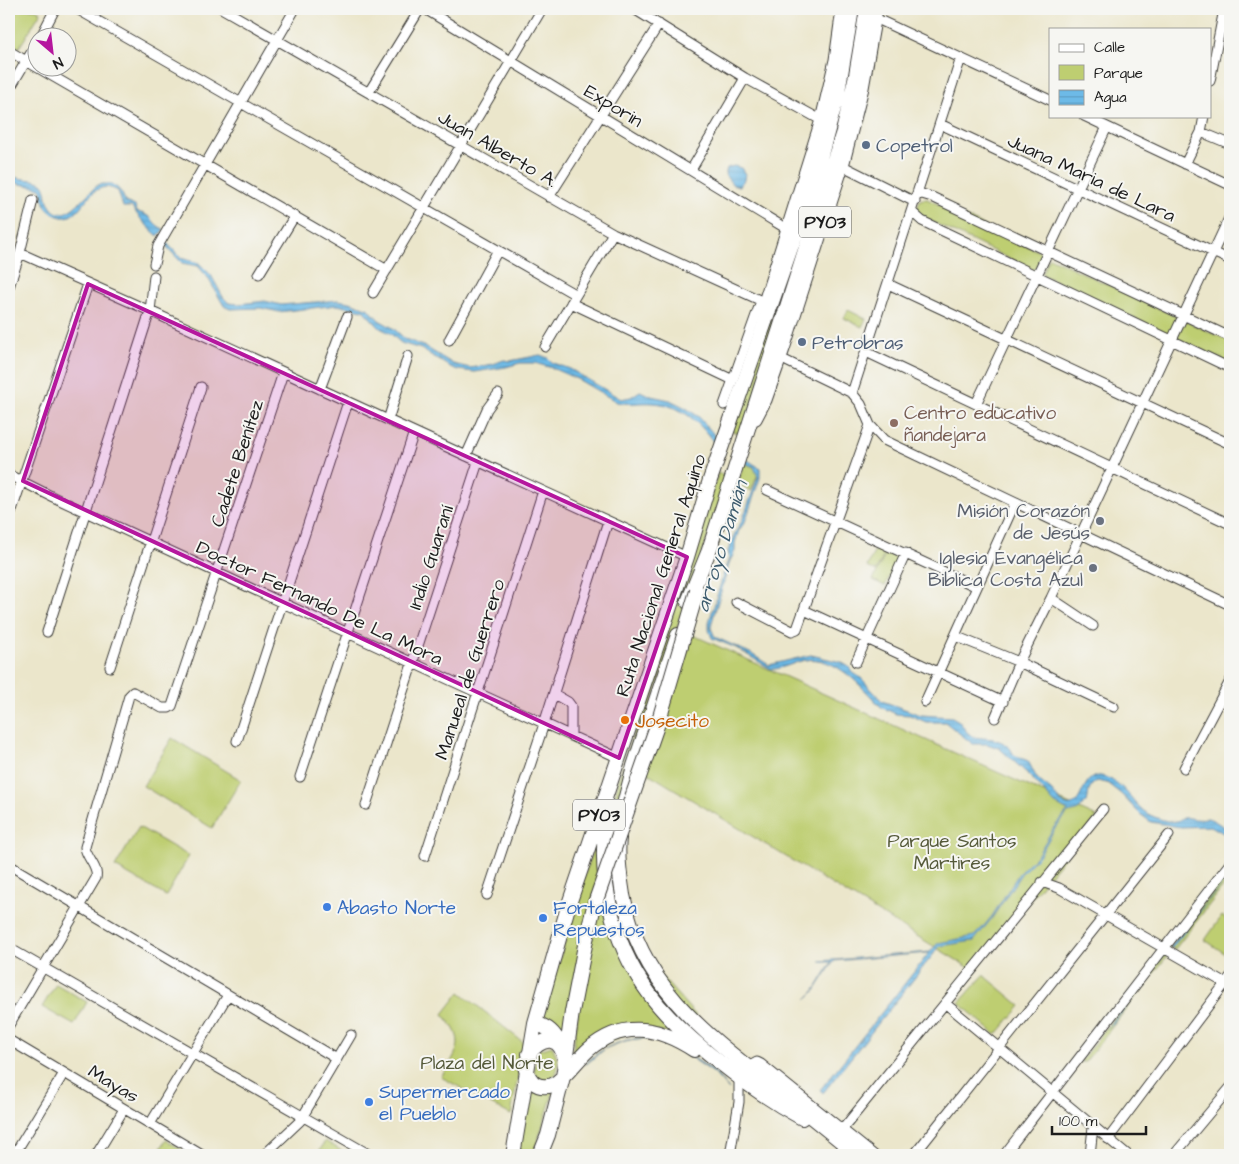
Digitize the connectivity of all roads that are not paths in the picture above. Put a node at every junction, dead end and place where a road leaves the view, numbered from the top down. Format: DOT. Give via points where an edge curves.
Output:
graph roads {
  1 [pos="55,9"];
  2 [pos="77,9"];
  3 [pos="223,9"];
  4 [pos="295,9"];
  5 [pos="420,9"];
  6 [pos="425,9"];
  7 [pos="542,9"];
  8 [pos="634,9"];
  9 [pos="842,9"];
  10 [pos="852,9"];
  11 [pos="1224,9"];
  12 [pos="873,12"];
  13 [pos="659,24"];
  14 [pos="45,28"];
  15 [pos="277,40"];
  16 [pos="9,51"];
  17 [pos="28,58"];
  18 [pos="961,58"];
  19 [pos="510,61"];
  20 [pos="26,62"];
  21 [pos="849,71"];
  22 [pos="1212,72"];
  23 [pos="745,78"];
  24 [pos="9,90"];
  25 [pos="369,92"];
  26 [pos="1049,100"];
  27 [pos="241,102"];
  28 [pos="600,116"];
  29 [pos="1088,118"];
  30 [pos="1204,118"];
  31 [pos="821,120"];
  32 [pos="940,124"];
  33 [pos="1106,127"];
  34 [pos="1201,132"];
  35 [pos="1230,144"];
  36 [pos="460,145"];
  37 [pos="813,148"];
  38 [pos="1185,164"];
  39 [pos="205,165"];
  40 [pos="843,166"];
  41 [pos="691,170"];
  42 [pos="1230,185"];
  43 [pos="1077,189"];
  44 [pos="549,197"];
  45 [pos="916,198"];
  46 [pos="33,200"];
  47 [pos="424,207"];
  48 [pos="912,212"];
  49 [pos="1230,216"];
  50 [pos="294,217"];
  51 [pos="788,229"];
  52 [pos="613,233"];
  53 [pos="792,246"];
  54 [pos="498,250"];
  55 [pos="1048,251"];
  56 [pos="1213,252"];
  57 [pos="20,253"];
  58 [pos="1230,260"];
  59 [pos="154,264"];
  60 [pos="812,264"];
  61 [pos="387,270"];
  62 [pos="259,274"];
  63 [pos="154,276"];
  64 [pos="1036,276"];
  65 [pos="88,284"];
  66 [pos="888,284"];
  67 [pos="9,287"];
  68 [pos="373,293"];
  69 [pos="576,295"];
  70 [pos="762,302"];
  71 [pos="571,303"];
  72 [pos="150,311"];
  73 [pos="1184,315"];
  74 [pos="348,317"];
  75 [pos="1230,337"];
  76 [pos="1006,339"];
  77 [pos="449,340"];
  78 [pos="1172,340"];
  79 [pos="545,347"];
  80 [pos="866,352"];
  81 [pos="408,356"];
  82 [pos="780,358"];
  83 [pos="769,367"];
  84 [pos="1230,368"];
  85 [pos="283,373"];
  86 [pos="733,380"];
  87 [pos="201,387"];
  88 [pos="320,389"];
  89 [pos="852,393"];
  90 [pos="498,394"];
  91 [pos="740,396"];
  92 [pos="348,402"];
  93 [pos="1143,403"];
  94 [pos="976,404"];
  95 [pos="724,405"];
  96 [pos="388,420"];
  97 [pos="870,425"];
  98 [pos="748,428"];
  99 [pos="414,432"];
  100 [pos="1230,444"];
  101 [pos="466,456"];
  102 [pos="478,462"];
  103 [pos="1112,468"];
  104 [pos="9,475"];
  105 [pos="23,481"];
  106 [pos="766,490"];
  107 [pos="543,491"];
  108 [pos="1015,503"];
  109 [pos="86,513"];
  110 [pos="9,519"];
  111 [pos="608,521"];
  112 [pos="835,521"];
  113 [pos="1230,524"];
  114 [pos="1081,535"];
  115 [pos="151,543"];
  116 [pos="712,543"];
  117 [pos="906,553"];
  118 [pos="687,557"];
  119 [pos="216,573"];
  120 [pos="977,587"];
  121 [pos="1051,598"];
  122 [pos="736,602"];
  123 [pos="282,603"];
  124 [pos="1230,605"];
  125 [pos="804,610"];
  126 [pos="1093,626"];
  127 [pos="47,632"];
  128 [pos="348,633"];
  129 [pos="956,636"];
  130 [pos="868,639"];
  131 [pos="856,662"];
  132 [pos="1019,662"];
  133 [pos="412,663"];
  134 [pos="110,667"];
  135 [pos="938,672"];
  136 [pos="1229,685"];
  137 [pos="478,693"];
  138 [pos="554,694"];
  139 [pos="925,702"];
  140 [pos="1002,702"];
  141 [pos="1114,707"];
  142 [pos="995,718"];
  143 [pos="544,724"];
  144 [pos="571,736"];
  145 [pos="237,740"];
  146 [pos="618,761"];
  147 [pos="1184,768"];
  148 [pos="300,776"];
  149 [pos="366,805"];
  150 [pos="1103,808"];
  151 [pos="1169,835"];
  152 [pos="425,856"];
  153 [pos="1230,863"];
  154 [pos="9,865"];
  155 [pos="1042,882"];
  156 [pos="487,895"];
  157 [pos="79,906"];
  158 [pos="1105,914"];
  159 [pos="9,948"];
  160 [pos="1165,948"];
  161 [pos="43,968"];
  162 [pos="1229,982"];
  163 [pos="228,995"];
  164 [pos="946,1004"];
  165 [pos="536,1024"];
  166 [pos="9,1025"];
  167 [pos="351,1035"];
  168 [pos="9,1040"];
  169 [pos="999,1048"];
  170 [pos="193,1054"];
  171 [pos="529,1054"];
  172 [pos="564,1054"];
  173 [pos="712,1056"];
  174 [pos="337,1059"];
  175 [pos="526,1070"];
  176 [pos="743,1072"];
  177 [pos="64,1073"];
  178 [pos="563,1077"];
  179 [pos="1230,1088"];
  180 [pos="1052,1093"];
  181 [pos="124,1109"];
  182 [pos="303,1116"];
  183 [pos="150,1124"];
  184 [pos="1093,1127"];
  185 [pos="836,1131"];
  186 [pos="1108,1139"];
  187 [pos="14,1155"];
  188 [pos="96,1155"];
  189 [pos="202,1155"];
  190 [pos="264,1155"];
  191 [pos="370,1155"];
  192 [pos="513,1155"];
  193 [pos="540,1155"];
  194 [pos="730,1155"];
  195 [pos="858,1155"];
  196 [pos="874,1155"];
  197 [pos="914,1155"];
  198 [pos="1004,1155"];
  199 [pos="1090,1155"];
  200 [pos="1128,1155"];
  201 [pos="1174,1155"];
  1 -- 14 [label="street"];
  2 -- 27 [label="street"];
  3 -- 15 [label="street, Juan Alberto A."];
  4 -- 15 [label="street"];
  5 -- 25 [label="street"];
  6 -- 19 [label="street, Exporin"];
  7 -- 19 [label="street"];
  8 -- 13 [label="street"];
  9 -- 31 [label="main road, PY03"];
  10 -- 21 [label="highway, Ruta Nacional General Aquino / PY03"];
  11 -- 22 [label="street"];
  12 -- 18 [label="street"];
  12 -- 21 [label="highway, Ruta Nacional General Aquino / PY03"];
  12 -- 40 [label="main road, PY03" via="864,88"];
  13 -- 23 [label="street"];
  13 -- 28 [label="street"];
  15 -- 25 [label="street, Juan Alberto A."];
  15 -- 27 [label="street"];
  16 -- 20 [label="street"];
  17 -- 20 [label="street"];
  18 -- 26 [label="street"];
  18 -- 32 [label="street"];
  19 -- 28 [label="street, Exporin"];
  19 -- 36 [label="street"];
  20 -- 24 [label="street"];
  20 -- 39 [label="street"];
  21 -- 53 [label="highway, Ruta Nacional General Aquino / PY03"];
  21 -- 83 [label="highway, Ruta Nacional General Aquino / PY03" via="843,132"];
  23 -- 31 [label="street"];
  23 -- 41 [label="street"];
  25 -- 36 [label="street, Juan Alberto A."];
  27 -- 39 [label="street"];
  27 -- 47 [label="street"];
  28 -- 41 [label="street, Exporin"];
  28 -- 44 [label="street"];
  29 -- 33 [label="street"];
  30 -- 34 [label="street"];
  31 -- 37 [label="main road, PY03"];
  32 -- 43 [label="street, Juana Maria de Lara"];
  32 -- 45 [label="street"];
  33 -- 38 [label="street"];
  33 -- 43 [label="street"];
  34 -- 35 [label="street"];
  34 -- 38 [label="street"];
  36 -- 44 [label="street, Juan Alberto A."];
  36 -- 47 [label="street"];
  37 -- 51 [label="main road, PY03"];
  37 -- 53 [label="highway"];
  38 -- 42 [label="street"];
  39 -- 50 [label="street"];
  39 -- 59 [label="street" via="158,246"];
  40 -- 45 [label="street"];
  40 -- 60 [label="main road, PY03"];
  41 -- 51 [label="street, Exporin"];
  43 -- 55 [label="street"];
  43 -- 56 [label="street, Juana Maria de Lara"];
  44 -- 52 [label="street, Juan Alberto A."];
  45 -- 48 [label="street"];
  45 -- 55 [label="street" via="922,194 932,197"];
  46 -- 57 [label="street"];
  47 -- 54 [label="street"];
  47 -- 61 [label="street"];
  48 -- 64 [label="street" via="922,221"];
  48 -- 66 [label="street"];
  49 -- 56 [label="street"];
  50 -- 61 [label="street"];
  50 -- 62 [label="street"];
  51 -- 70 [label="main road, PY03"];
  52 -- 69 [label="street"];
  52 -- 70 [label="street, Juan Alberto A."];
  53 -- 91 [label="highway, Ruta Nacional General Aquino / PY03"];
  54 -- 69 [label="street"];
  54 -- 77 [label="street"];
  55 -- 64 [label="street"];
  55 -- 73 [label="street"];
  56 -- 58 [label="street, Juana Maria de Lara"];
  56 -- 73 [label="street"];
  57 -- 65 [label="street"];
  57 -- 67 [label="street"];
  60 -- 82 [label="main road, PY03"];
  60 -- 83 [label="main road"];
  61 -- 68 [label="street"];
  63 -- 72 [label="street"];
  64 -- 76 [label="street"];
  64 -- 78 [label="street"];
  65 -- 72 [label="street"];
  65 -- 105 [label="street"];
  66 -- 76 [label="street"];
  66 -- 80 [label="street"];
  69 -- 71 [label="street"];
  70 -- 86 [label="street"];
  70 -- 91 [label="highway, PY03" via="741,370"];
  71 -- 79 [label="street"];
  71 -- 86 [label="street"];
  72 -- 85 [label="street"];
  72 -- 109 [label="street"];
  73 -- 75 [label="street"];
  73 -- 78 [label="street"];
  74 -- 88 [label="street"];
  76 -- 93 [label="street"];
  76 -- 94 [label="street"];
  78 -- 84 [label="street"];
  78 -- 93 [label="street"];
  80 -- 89 [label="street"];
  80 -- 94 [label="street"];
  81 -- 96 [label="street"];
  82 -- 89 [label="street"];
  82 -- 98 [label="main road, PY03" via="766,400"];
  83 -- 98 [label="highway, Ruta Nacional General Aquino / PY03"];
  85 -- 88 [label="street"];
  85 -- 119 [label="street, Cadete Benítez"];
  86 -- 95 [label="street"];
  87 -- 115 [label="street"];
  88 -- 92 [label="street"];
  89 -- 97 [label="street"];
  90 -- 101 [label="street" via="487,409"];
  91 -- 118 [label="highway, Ruta Nacional General Aquino / PY03"];
  92 -- 96 [label="street"];
  92 -- 123 [label="street"];
  93 -- 100 [label="street"];
  93 -- 103 [label="street"];
  94 -- 103 [label="street"];
  96 -- 99 [label="street"];
  97 -- 108 [label="street" via="884,440"];
  97 -- 112 [label="street"];
  98 -- 116 [label="highway, Ruta Nacional General Aquino / PY03"];
  99 -- 101 [label="street"];
  99 -- 128 [label="street"];
  101 -- 102 [label="street"];
  102 -- 107 [label="street"];
  102 -- 133 [label="street, Indio Guaraní"];
  103 -- 113 [label="street"];
  103 -- 114 [label="street"];
  104 -- 105 [label="street, Doctor Fernando De La Mora"];
  105 -- 109 [label="street, Doctor Fernando De La Mora"];
  105 -- 110 [label="street"];
  106 -- 112 [label="street"];
  107 -- 111 [label="street"];
  107 -- 137 [label="street, Manueal de Guerrero"];
  108 -- 114 [label="street"];
  108 -- 120 [label="street"];
  109 -- 115 [label="street, Doctor Fernando De La Mora"];
  109 -- 127 [label="street"];
  111 -- 118 [label="street"];
  111 -- 138 [label="street"];
  112 -- 117 [label="street"];
  112 -- 125 [label="street"];
  114 -- 121 [label="street"];
  114 -- 124 [label="street"];
  115 -- 119 [label="street, Doctor Fernando De La Mora"];
  115 -- 134 [label="street"];
  116 -- 172 [label="highway, Ruta Nacional General Aquino / PY03, bridge" via="659,720 594,906"];
  116 -- 176 [label="highway, PY03" via="692,589 630,781 620,822 619,864 630,924 652,970 687,1015"];
  117 -- 120 [label="street"];
  117 -- 130 [label="street"];
  118 -- 146 [label="highway, Ruta Nacional General Aquino / PY03"];
  119 -- 123 [label="street, Doctor Fernando De La Mora"];
  119 -- 157 [label="street, Cadete Benítez" via="172,706 162,708 133,692 129,696 85,847 97,874"];
  120 -- 129 [label="street"];
  121 -- 126 [label="street"];
  121 -- 132 [label="street"];
  122 -- 125 [label="street" via="792,632 797,629"];
  123 -- 128 [label="street, Doctor Fernando De La Mora"];
  123 -- 145 [label="street"];
  125 -- 130 [label="street"];
  128 -- 133 [label="street, Doctor Fernando De La Mora"];
  128 -- 148 [label="street"];
  129 -- 132 [label="street"];
  129 -- 135 [label="street"];
  130 -- 131 [label="street"];
  130 -- 135 [label="street"];
  132 -- 140 [label="street"];
  132 -- 141 [label="street"];
  133 -- 137 [label="street, Doctor Fernando De La Mora"];
  133 -- 149 [label="street, Indio Guaraní"];
  135 -- 139 [label="street"];
  135 -- 140 [label="street"];
  136 -- 147 [label="street"];
  137 -- 143 [label="street, Doctor Fernando De La Mora"];
  137 -- 152 [label="street, Manueal de Guerrero"];
  138 -- 143 [label="street"];
  138 -- 144 [label="street" via="570,706"];
  140 -- 142 [label="street"];
  143 -- 144 [label="street, Doctor Fernando De La Mora"];
  143 -- 156 [label="street"];
  144 -- 146 [label="street, Doctor Fernando De La Mora"];
  146 -- 165 [label="highway, Ruta Nacional General Aquino / PY03" via="568,907"];
  146 -- 173 [label="highway, PY03" via="605,825 603,861 616,927 633,968 654,1000 674,1023"];
  150 -- 155 [label="street"];
  151 -- 158 [label="street"];
  153 -- 160 [label="street"];
  154 -- 157 [label="street"];
  155 -- 158 [label="street"];
  155 -- 164 [label="street"];
  157 -- 161 [label="street"];
  157 -- 163 [label="street"];
  158 -- 160 [label="street"];
  158 -- 169 [label="street"];
  159 -- 161 [label="street"];
  160 -- 162 [label="street"];
  160 -- 180 [label="street"];
  161 -- 166 [label="street"];
  161 -- 170 [label="street"];
  162 -- 186 [label="street"];
  163 -- 170 [label="street"];
  163 -- 174 [label="street"];
  164 -- 169 [label="street"];
  164 -- 185 [label="street"];
  165 -- 171 [label="highway, Ruta Nacional General Aquino / PY03"];
  165 -- 172 [label="highway" via="549,1029"];
  167 -- 174 [label="street"];
  168 -- 177 [label="street, Mayas"];
  169 -- 180 [label="street"];
  169 -- 197 [label="street"];
  170 -- 182 [label="street"];
  170 -- 183 [label="street"];
  171 -- 172 [label="highway" via="546,1041 556,1043"];
  171 -- 175 [label="highway, Ruta Nacional General Aquino / PY03"];
  172 -- 178 [label="highway, Ruta Nacional General Aquino / PY03"];
  173 -- 176 [label="highway, PY03"];
  173 -- 178 [label="highway" via="700,1054 658,1032 628,1031 594,1045"];
  174 -- 182 [label="street"];
  175 -- 178 [label="highway" via="528,1077 538,1086 553,1085"];
  175 -- 192 [label="highway, Ruta Nacional General Aquino / PY03"];
  176 -- 185 [label="highway, PY03"];
  176 -- 194 [label="street"];
  177 -- 181 [label="street, Mayas"];
  177 -- 187 [label="street"];
  178 -- 193 [label="highway, Ruta Nacional General Aquino / PY03"];
  179 -- 201 [label="street"];
  180 -- 184 [label="street"];
  180 -- 198 [label="street"];
  181 -- 183 [label="street, Mayas"];
  181 -- 188 [label="street"];
  182 -- 190 [label="street"];
  182 -- 191 [label="street"];
  183 -- 189 [label="street, Mayas"];
  184 -- 186 [label="street"];
  184 -- 199 [label="street"];
  185 -- 195 [label="highway, PY03"];
  185 -- 196 [label="street"];
  186 -- 200 [label="street"];
}
